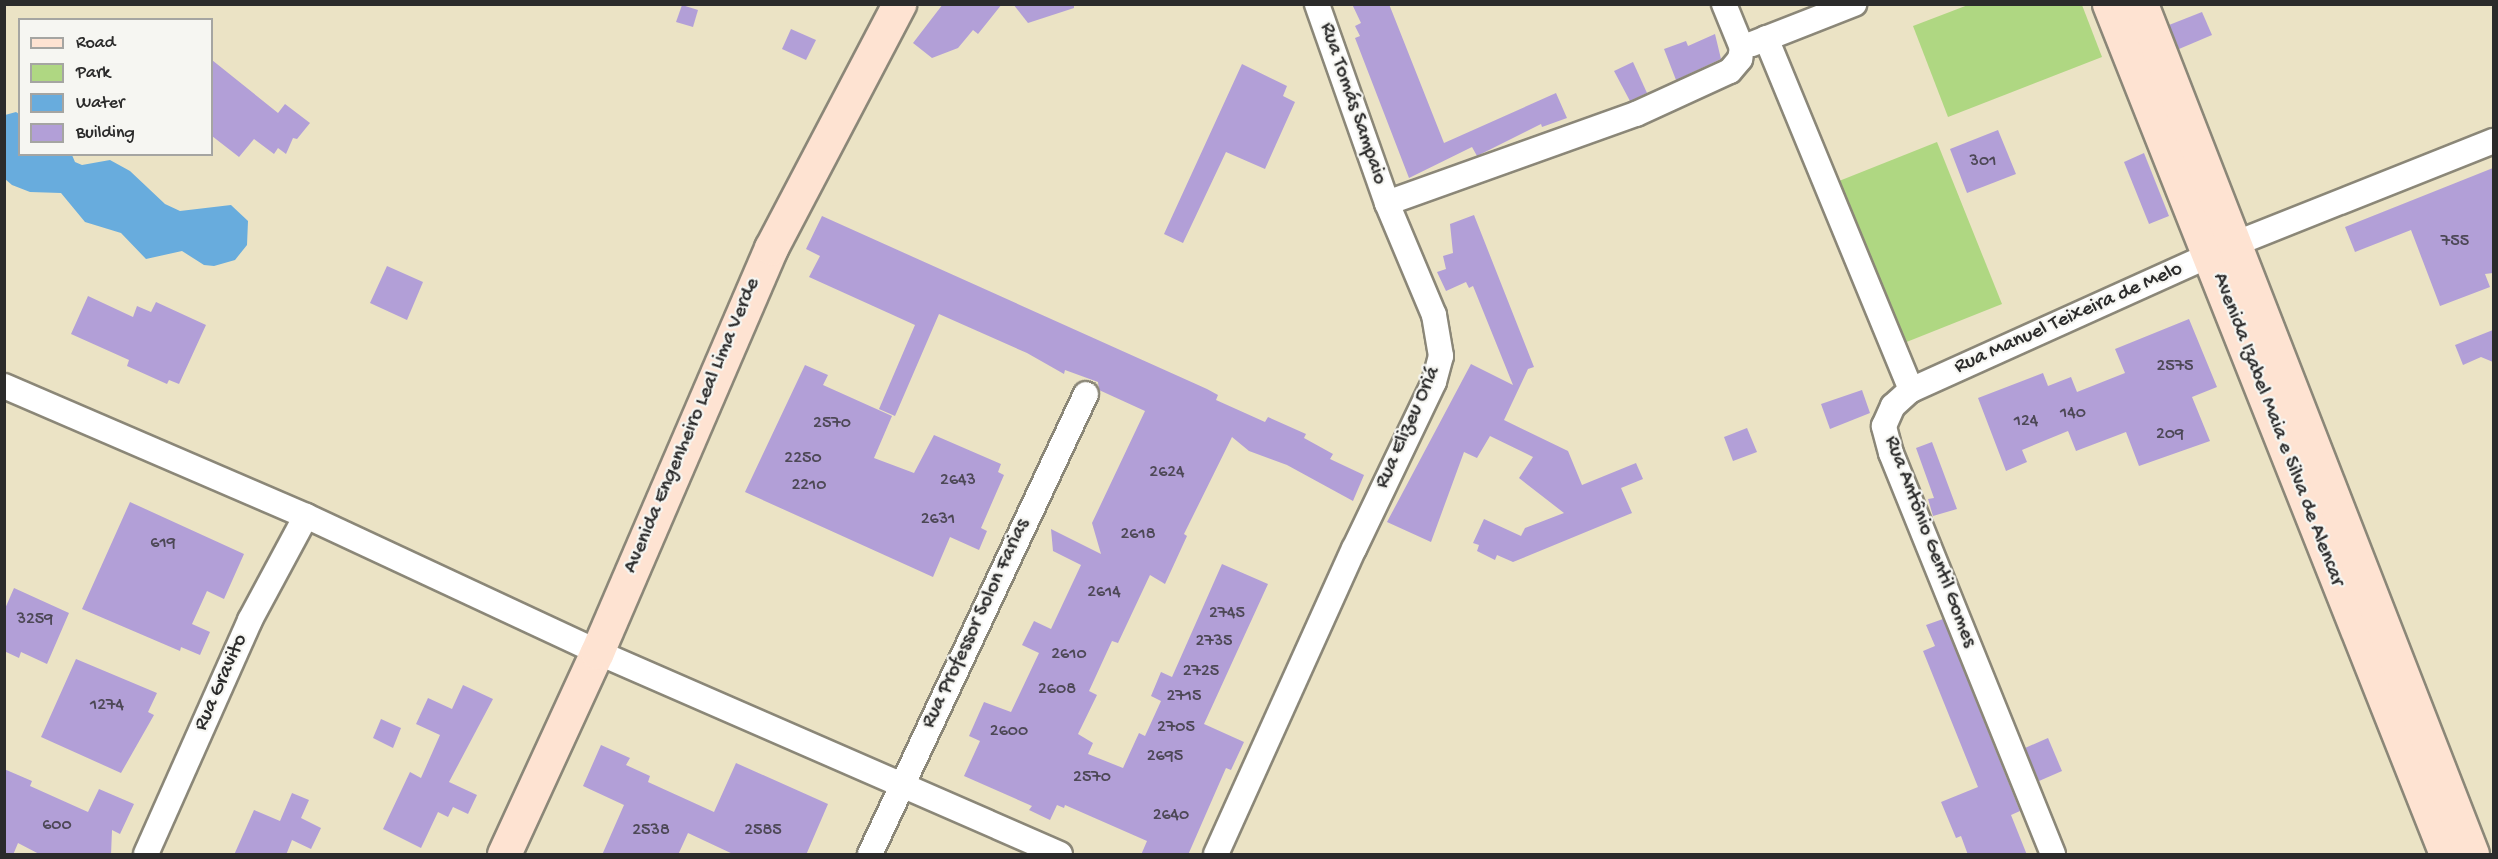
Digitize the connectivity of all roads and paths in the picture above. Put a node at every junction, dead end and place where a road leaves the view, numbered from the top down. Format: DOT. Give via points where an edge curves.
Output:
graph roads {
  1 [pos="898,4"];
  2 [pos="1317,4"];
  3 [pos="1724,4"];
  4 [pos="1854,4"];
  5 [pos="2122,6"];
  6 [pos="1766,38"];
  7 [pos="1742,48"];
  8 [pos="2493,141"];
  9 [pos="1387,203"];
  10 [pos="2221,251"];
  11 [pos="4,386"];
  12 [pos="1911,390"];
  13 [pos="1086,394"];
  14 [pos="2282,408"];
  15 [pos="306,516"];
  16 [pos="597,652"];
  17 [pos="902,782"];
  18 [pos="146,855"];
  19 [pos="504,855"];
  20 [pos="870,855"];
  21 [pos="1060,855"];
  22 [pos="1216,855"];
  23 [pos="2053,855"];
  24 [pos="2445,855"];
  25 [pos="2472,855"];
  1 -- 16 [label="street, Avenida Engenheiro Leal Lima Verde" via="771,248"];
  2 -- 9 [label="street, Rua Tomás Sampaio"];
  3 -- 7 [label="street"];
  4 -- 6 [label="street"];
  5 -- 10 [label="street, Avenida Izabel Maia e Silva de Alencar"];
  6 -- 7 [label="street"];
  6 -- 12 [label="street"];
  7 -- 9 [label="street" via="1740,59 1730,71 1636,114"];
  8 -- 10 [label="street, Rua Manuel Teixeira de Melo"];
  9 -- 22 [label="street, Rua Elizeu Oriá" via="1434,315 1441,356 1434,381"];
  10 -- 12 [label="street, Rua Manuel Teixeira de Melo"];
  10 -- 14 [label="street, Avenida Izabel Maia e Silva de Alencar"];
  11 -- 15 [label="street"];
  12 -- 23 [label="street, Rua Antônio Gentil Gomes" via="1893,406 1884,426 1891,453"];
  13 -- 17 [label="street, Rua Professor Solon Farias"];
  14 -- 24 [label="street, Avenida Izabel Maia e Silva de Alencar"];
  14 -- 25 [label="street, Avenida Izabel Maia e Silva de Alencar"];
  15 -- 16 [label="street"];
  15 -- 18 [label="street, Rua Gravito" via="250,620"];
  16 -- 17 [label="street"];
  16 -- 19 [label="street, Avenida Engenheiro Leal Lima Verde"];
  17 -- 20 [label="street, Rua Professor Solon Farias"];
  17 -- 21 [label="street"];
}
